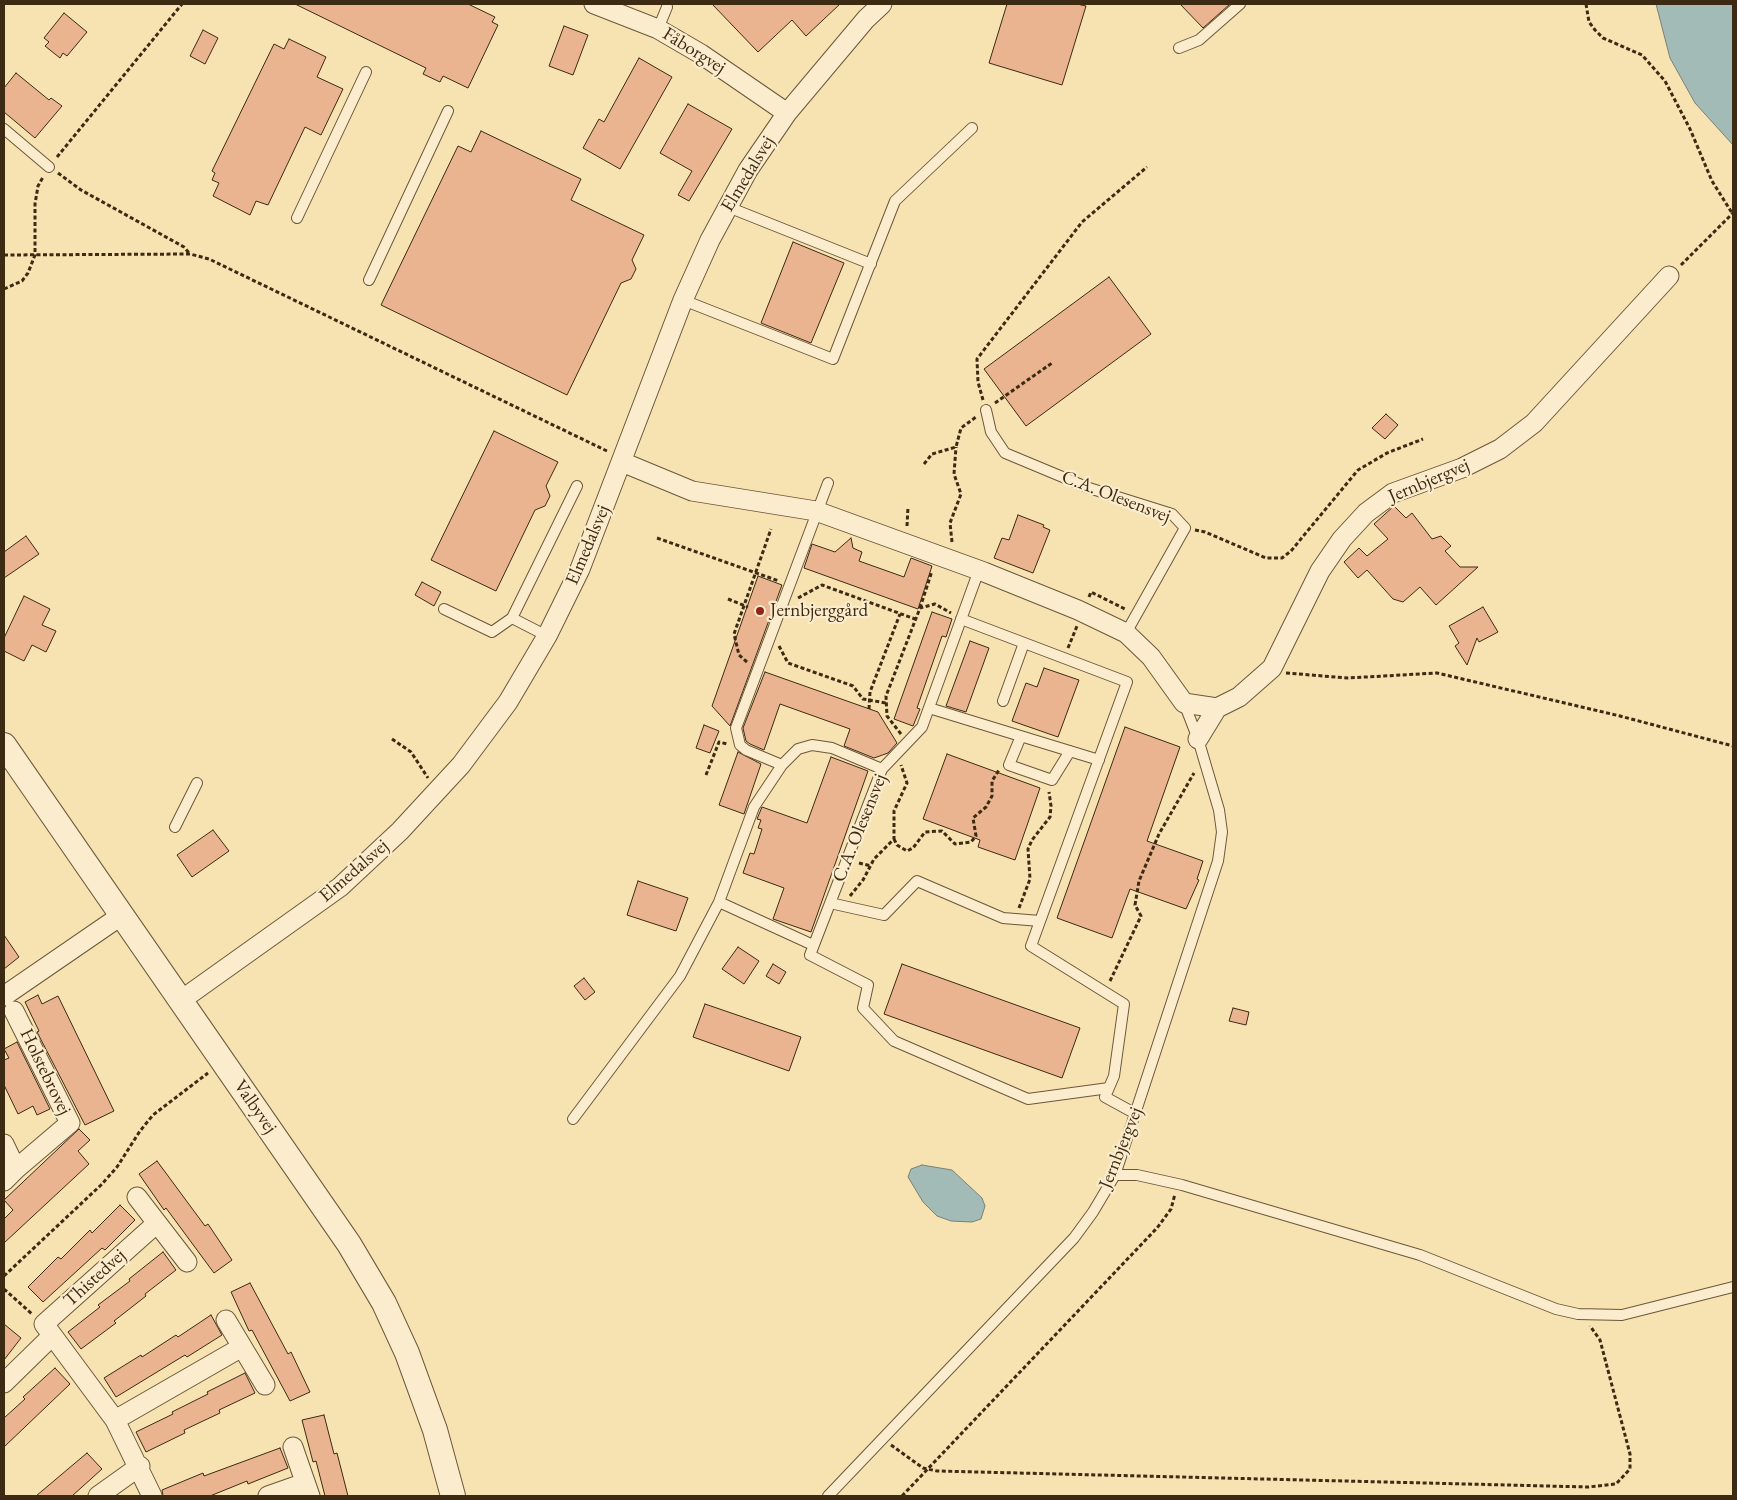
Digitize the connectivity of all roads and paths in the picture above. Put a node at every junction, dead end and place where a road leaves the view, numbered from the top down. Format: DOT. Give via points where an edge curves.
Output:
graph roads {
  1 [pos="182,4"];
  2 [pos="594,4"];
  3 [pos="882,4"];
  4 [pos="1240,4"];
  5 [pos="1586,4"];
  6 [pos="667,7"];
  7 [pos="658,29"];
  8 [pos="1180,48"];
  9 [pos="366,72"];
  10 [pos="448,111"];
  11 [pos="787,113"];
  12 [pos="972,128"];
  13 [pos="4,129"];
  14 [pos="49,167"];
  15 [pos="1147,167"];
  16 [pos="728,207"];
  17 [pos="1732,213"];
  18 [pos="298,218"];
  19 [pos="190,254"];
  20 [pos="4,255"];
  21 [pos="35,255"];
  22 [pos="871,264"];
  23 [pos="1670,276"];
  24 [pos="369,280"];
  25 [pos="4,289"];
  26 [pos="683,300"];
  27 [pos="986,410"];
  28 [pos="1423,439"];
  29 [pos="956,447"];
  30 [pos="622,462"];
  31 [pos="828,483"];
  32 [pos="577,486"];
  33 [pos="816,511"];
  34 [pos="1185,528"];
  35 [pos="772,529"];
  36 [pos="657,538"];
  37 [pos="952,561"];
  38 [pos="979,570"];
  39 [pos="756,573"];
  40 [pos="789,584"];
  41 [pos="1091,592"];
  42 [pos="728,599"];
  43 [pos="784,599"];
  44 [pos="746,606"];
  45 [pos="444,609"];
  46 [pos="900,614"];
  47 [pos="1136,615"];
  48 [pos="512,618"];
  49 [pos="915,619"];
  50 [pos="961,619"];
  51 [pos="1126,633"];
  52 [pos="547,636"];
  53 [pos="769,639"];
  54 [pos="1024,643"];
  55 [pos="1272,668"];
  56 [pos="758,670"];
  57 [pos="868,700"];
  58 [pos="1003,700"];
  59 [pos="886,702"];
  60 [pos="1184,703"];
  61 [pos="929,708"];
  62 [pos="1217,708"];
  63 [pos="869,709"];
  64 [pos="1021,736"];
  65 [pos="392,739"];
  66 [pos="739,739"];
  67 [pos="907,742"];
  68 [pos="4,744"];
  69 [pos="1733,746"];
  70 [pos="1201,748"];
  71 [pos="1070,751"];
  72 [pos="894,756"];
  73 [pos="1099,760"];
  74 [pos="782,765"];
  75 [pos="1009,765"];
  76 [pos="882,769"];
  77 [pos="706,775"];
  78 [pos="1052,780"];
  79 [pos="197,783"];
  80 [pos="437,791"];
  81 [pos="175,827"];
  82 [pos="894,838"];
  83 [pos="719,902"];
  84 [pos="830,903"];
  85 [pos="846,907"];
  86 [pos="122,915"];
  87 [pos="1016,919"];
  88 [pos="1040,921"];
  89 [pos="811,950"];
  90 [pos="1105,992"];
  91 [pos="180,1001"];
  92 [pos="9,1003"];
  93 [pos="223,1062"];
  94 [pos="1109,1088"];
  95 [pos="1136,1114"];
  96 [pos="573,1119"];
  97 [pos="4,1144"];
  98 [pos="10,1175"];
  99 [pos="1115,1175"];
  100 [pos="1178,1184"];
  101 [pos="137,1197"];
  102 [pos="157,1223"];
  103 [pos="187,1262"];
  104 [pos="4,1274"];
  105 [pos="1733,1287"];
  106 [pos="4,1289"];
  107 [pos="1578,1314"];
  108 [pos="226,1320"];
  109 [pos="48,1330"];
  110 [pos="242,1347"];
  111 [pos="4,1383"];
  112 [pos="265,1385"];
  113 [pos="115,1420"];
  114 [pos="883,1438"];
  115 [pos="293,1447"];
  116 [pos="140,1466"];
  117 [pos="927,1469"];
  118 [pos="308,1490"];
  119 [pos="98,1496"];
  120 [pos="152,1496"];
  121 [pos="268,1496"];
  122 [pos="453,1496"];
  123 [pos="828,1496"];
  124 [pos="902,1496"];
  1 -- 14 [label="path"];
  2 -- 7 [label="street, Fåborgvej"];
  3 -- 11 [label="street, Elmedalsvej"];
  4 -- 8 [label="lane" via="1200,40"];
  5 -- 17 [label="path" via="1589,22 1603,38 1642,55 1665,81 1712,182"];
  6 -- 7 [label="lane"];
  7 -- 11 [label="street, Fåborgvej" via="701,54"];
  9 -- 18 [label="lane"];
  10 -- 24 [label="lane"];
  11 -- 16 [label="street, Elmedalsvej" via="748,170"];
  12 -- 22 [label="lane" via="896,201"];
  13 -- 14 [label="lane"];
  14 -- 19 [label="path" via="82,190 184,247"];
  14 -- 21 [label="path" via="38,186 35,204"];
  15 -- 27 [label="path" via="1082,222 977,359 978,382"];
  16 -- 22 [label="lane"];
  16 -- 26 [label="street, Elmedalsvej"];
  17 -- 23 [label="path"];
  19 -- 21 [label="path"];
  19 -- 30 [label="path" via="209,259 612,454"];
  20 -- 21 [label="path"];
  21 -- 25 [label="path" via="22,281"];
  22 -- 26 [label="lane" via="833,359"];
  23 -- 55 [label="street, Jernbjergvej" via="1534,423 1500,449 1462,468 1393,493 1366,513 1342,539 1320,571"];
  26 -- 30 [label="street, Elmedalsvej"];
  27 -- 34 [label="lane, C.A. Olesensvej" via="991,432 1005,453 1089,488 1172,514"];
  28 -- 34 [label="path" via="1387,453 1358,470 1282,558 1266,558 1205,532"];
  29 -- 37 [label="path" via="954,474 961,494 950,523"];
  30 -- 33 [label="street" via="692,492"];
  30 -- 52 [label="street, Elmedalsvej" via="580,569"];
  31 -- 33 [label="lane"];
  32 -- 48 [label="lane"];
  33 -- 37 [label="street"];
  33 -- 40 [label="lane"];
  34 -- 47 [label="lane, C.A. Olesensvej"];
  35 -- 39 [label="path"];
  36 -- 39 [label="path"];
  37 -- 38 [label="street"];
  38 -- 50 [label="lane, C.A. Olesensvej"];
  38 -- 51 [label="street"];
  39 -- 40 [label="path"];
  39 -- 44 [label="path"];
  40 -- 43 [label="lane"];
  41 -- 47 [label="path"];
  42 -- 44 [label="path"];
  43 -- 46 [label="path" via="791,602 822,585"];
  43 -- 53 [label="lane"];
  44 -- 56 [label="path" via="734,634 739,655"];
  45 -- 48 [label="lane" via="492,632"];
  46 -- 49 [label="path"];
  46 -- 57 [label="path"];
  47 -- 51 [label="lane, C.A. Olesensvej"];
  48 -- 52 [label="lane"];
  49 -- 50 [label="path" via="920,608 935,604"];
  49 -- 59 [label="path"];
  50 -- 54 [label="lane"];
  50 -- 61 [label="lane, C.A. Olesensvej"];
  51 -- 60 [label="street" via="1151,657"];
  52 -- 80 [label="street, Elmedalsvej" via="508,702"];
  53 -- 56 [label="lane"];
  53 -- 57 [label="path" via="776,642 788,663 853,686 863,699"];
  54 -- 58 [label="lane"];
  54 -- 73 [label="lane" via="1127,682"];
  55 -- 62 [label="street, Jernbjergvej" via="1239,696"];
  55 -- 69 [label="path" via="1287,674 1348,678 1438,673"];
  56 -- 66 [label="lane" via="736,728"];
  57 -- 59 [label="path"];
  57 -- 63 [label="path"];
  59 -- 67 [label="path" via="887,716"];
  60 -- 62 [label="street"];
  60 -- 70 [label="lane, Jernbjergvej"];
  61 -- 64 [label="lane"];
  61 -- 67 [label="lane, C.A. Olesensvej" via="922,727"];
  62 -- 70 [label="street, Jernbjergvej"];
  64 -- 71 [label="lane"];
  64 -- 75 [label="lane"];
  65 -- 80 [label="path" via="411,752"];
  66 -- 74 [label="lane" via="746,750"];
  66 -- 77 [label="path" via="728,744 719,742"];
  67 -- 72 [label="lane, C.A. Olesensvej"];
  68 -- 86 [label="street, Valbyvej"];
  70 -- 90 [label="path" via="1139,881 1135,905 1141,916"];
  70 -- 95 [label="lane, Jernbjergvej" via="1219,810 1222,832 1218,861"];
  71 -- 73 [label="lane"];
  71 -- 78 [label="lane"];
  72 -- 76 [label="lane, C.A. Olesensvej"];
  72 -- 82 [label="path" via="904,769 907,783 894,810"];
  73 -- 88 [label="lane"];
  74 -- 76 [label="lane" via="798,749 812,745 832,748"];
  74 -- 83 [label="lane" via="754,807"];
  75 -- 78 [label="lane"];
  75 -- 82 [label="path" via="996,771 992,796 986,807 973,818 976,836 971,842 955,844 942,831 925,832 907,851 897,845"];
  76 -- 84 [label="lane, C.A. Olesensvej"];
  78 -- 87 [label="path" via="1048,795 1050,817 1028,849 1030,879"];
  79 -- 81 [label="lane"];
  80 -- 91 [label="street, Elmedalsvej" via="340,887"];
  82 -- 85 [label="path" via="874,859"];
  83 -- 89 [label="lane"];
  83 -- 96 [label="lane" via="680,976"];
  84 -- 85 [label="lane"];
  84 -- 89 [label="lane, C.A. Olesensvej"];
  85 -- 87 [label="lane" via="884,915 917,881 1003,918"];
  86 -- 91 [label="street, Valbyvej"];
  86 -- 92 [label="street, Holstebrovej"];
  87 -- 88 [label="lane"];
  88 -- 90 [label="lane" via="1031,946"];
  89 -- 94 [label="lane" via="868,985 863,1008 894,1041 1028,1099"];
  90 -- 94 [label="lane" via="1124,1004 1114,1076"];
  91 -- 93 [label="street, Valbyvej"];
  92 -- 98 [label="street, Holstebrovej" via="70,1123"];
  93 -- 104 [label="path" via="153,1115 102,1185"];
  93 -- 122 [label="street, Valbyvej" via="349,1244 384,1303 435,1430"];
  94 -- 95 [label="lane" via="1105,1097"];
  95 -- 99 [label="lane, Jernbjergvej"];
  97 -- 98 [label="street, Holstebrovej"];
  99 -- 100 [label="lane" via="1137,1175"];
  99 -- 114 [label="lane, Jernbjergvej" via="1074,1238"];
  100 -- 107 [label="lane" via="1420,1255 1556,1309"];
  100 -- 117 [label="path" via="1171,1209 1157,1228"];
  101 -- 102 [label="street"];
  102 -- 103 [label="street"];
  102 -- 109 [label="street, Thistedvej"];
  105 -- 107 [label="lane" via="1622,1315"];
  106 -- 109 [label="path"];
  107 -- 117 [label="path" via="1600,1340 1630,1454 1630,1469 1616,1484 1588,1488"];
  108 -- 110 [label="street"];
  109 -- 111 [label="street, Thistedvej"];
  109 -- 113 [label="street"];
  110 -- 112 [label="street"];
  110 -- 113 [label="street"];
  113 -- 116 [label="street"];
  114 -- 117 [label="path"];
  114 -- 123 [label="lane, Jernbjergvej"];
  115 -- 118 [label="street"];
  116 -- 119 [label="street"];
  116 -- 120 [label="street"];
  117 -- 124 [label="path"];
  118 -- 121 [label="street"];
}
